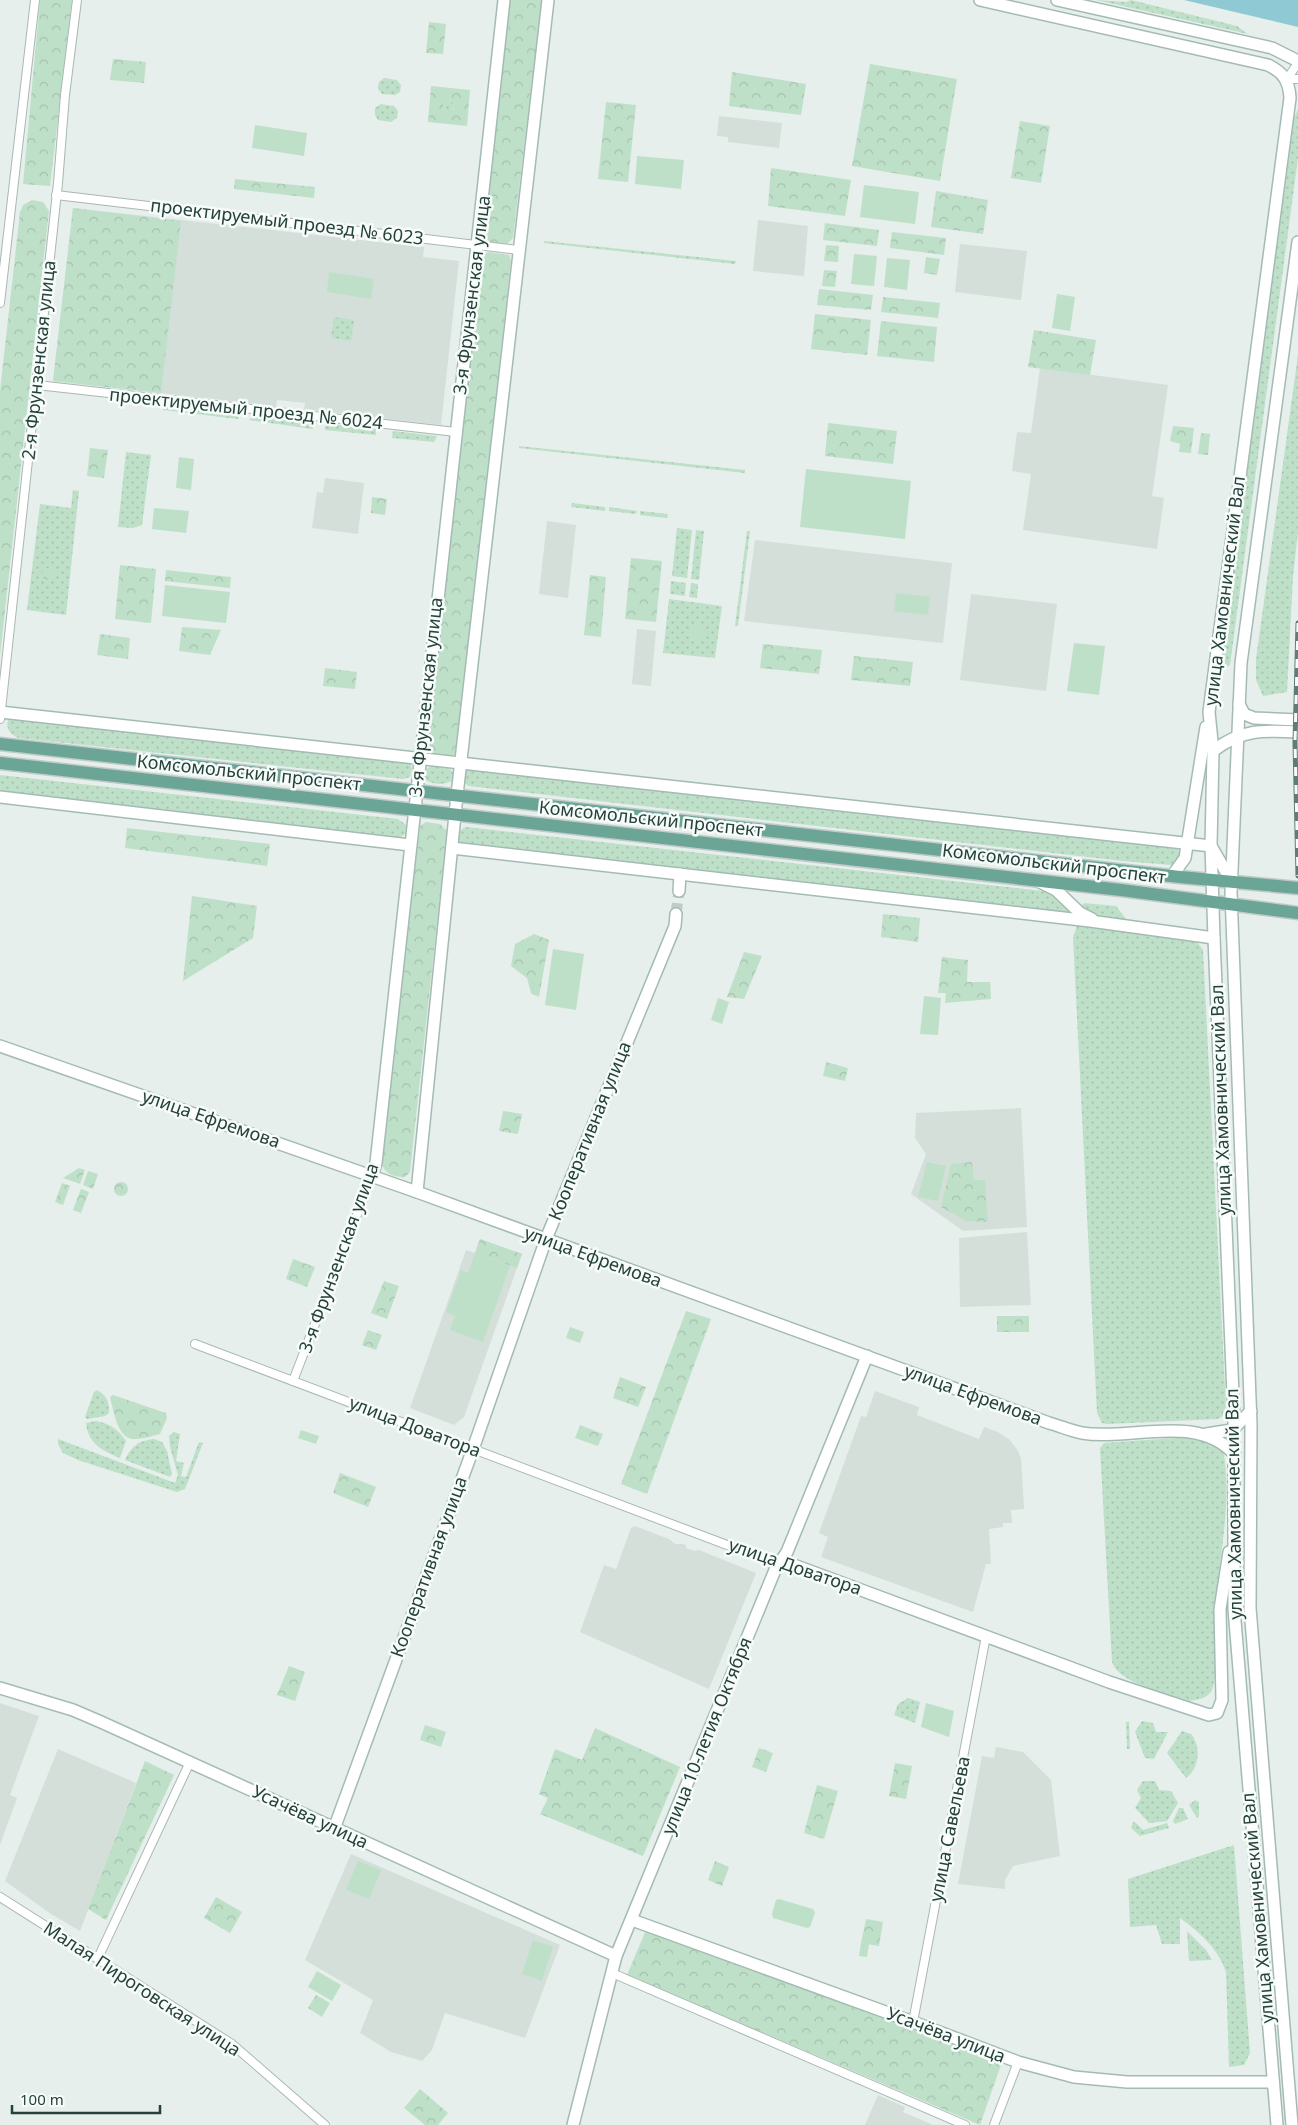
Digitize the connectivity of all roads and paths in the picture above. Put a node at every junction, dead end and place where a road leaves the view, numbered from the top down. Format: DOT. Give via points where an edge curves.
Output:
graph roads {
  1 [pos="35,0"];
  2 [pos="77,0"];
  3 [pos="504,0"];
  4 [pos="548,0"];
  5 [pos="980,0"];
  6 [pos="1057,0"];
  7 [pos="1298,62"];
  8 [pos="1292,79"];
  9 [pos="56,195"];
  10 [pos="1298,242"];
  11 [pos="478,245"];
  12 [pos="518,250"];
  13 [pos="0,303"];
  14 [pos="37,385"];
  15 [pos="456,432"];
  16 [pos="1239,704"];
  17 [pos="1209,712"];
  18 [pos="0,714"];
  19 [pos="1298,720"];
  20 [pos="1298,732"];
  21 [pos="1237,736"];
  22 [pos="0,744"];
  23 [pos="1213,751"];
  24 [pos="419,758"];
  25 [pos="0,762"];
  26 [pos="460,763"];
  27 [pos="416,790"];
  28 [pos="457,794"];
  29 [pos="0,797"];
  30 [pos="414,809"];
  31 [pos="455,814"];
  32 [pos="410,844"];
  33 [pos="1187,844"];
  34 [pos="1211,846"];
  35 [pos="452,848"];
  36 [pos="680,874"];
  37 [pos="1172,876"];
  38 [pos="1036,880"];
  39 [pos="1212,880"];
  40 [pos="1232,882"];
  41 [pos="1298,888"];
  42 [pos="679,891"];
  43 [pos="1213,901"];
  44 [pos="1231,904"];
  45 [pos="1298,912"];
  46 [pos="676,914"];
  47 [pos="1101,922"];
  48 [pos="1214,938"];
  49 [pos="0,1046"];
  50 [pos="372,1176"];
  51 [pos="417,1192"];
  52 [pos="546,1239"];
  53 [pos="195,1344"];
  54 [pos="868,1356"];
  55 [pos="293,1381"];
  56 [pos="1251,1411"];
  57 [pos="1234,1424"];
  58 [pos="1196,1434"];
  59 [pos="472,1449"];
  60 [pos="1235,1455"];
  61 [pos="1235,1524"];
  62 [pos="780,1565"];
  63 [pos="986,1636"];
  64 [pos="0,1688"];
  65 [pos="190,1762"];
  66 [pos="334,1829"];
  67 [pos="0,1897"];
  68 [pos="632,1920"];
  69 [pos="616,1956"];
  70 [pos="98,1958"];
  71 [pos="612,1973"];
  72 [pos="913,2022"];
  73 [pos="1018,2062"];
  74 [pos="1273,2082"];
  75 [pos="325,2125"];
  76 [pos="573,2125"];
  77 [pos="965,2125"];
  78 [pos="994,2125"];
  79 [pos="1277,2125"];
  80 [pos="1292,2125"];
  1 -- 13 [label="street"];
  2 -- 9 [label="street, 2-я Фрунзенская улица"];
  3 -- 11 [label="street, 3-я Фрунзенская улица"];
  4 -- 12 [label="street"];
  5 -- 8 [label="street" via="1268,65"];
  6 -- 7 [label="street" via="1272,48"];
  7 -- 8 [label="street"];
  8 -- 17 [label="street, улица Хамовнический Вал"];
  9 -- 11 [label="street, проектируемый проезд № 6023"];
  9 -- 14 [label="street, 2-я Фрунзенская улица"];
  10 -- 16 [label="street, улица Хамовнический Вал" via="1241,664"];
  11 -- 12 [label="street, проектируемый проезд № 6023"];
  11 -- 15 [label="street, 3-я Фрунзенская улица"];
  12 -- 26 [label="street"];
  14 -- 15 [label="street, проектируемый проезд № 6024"];
  14 -- 18 [label="street, 2-я Фрунзенская улица"];
  15 -- 24 [label="street, 3-я Фрунзенская улица"];
  16 -- 19 [label="street" via="1244,714 1254,718"];
  16 -- 21 [label="street, улица Хамовнический Вал"];
  17 -- 23 [label="street, улица Хамовнический Вал"];
  17 -- 33 [label="street"];
  18 -- 24 [label="street, Комсомольский проспект"];
  20 -- 21 [label="street" via="1254,730"];
  21 -- 23 [label="street"];
  21 -- 40 [label="street, улица Хамовнический Вал"];
  22 -- 27 [label="main road, Комсомольский проспект"];
  23 -- 34 [label="street, улица Хамовнический Вал"];
  24 -- 26 [label="street, Комсомольский проспект"];
  24 -- 27 [label="street, 3-я Фрунзенская улица"];
  25 -- 30 [label="main road, Комсомольский проспект"];
  26 -- 28 [label="street"];
  26 -- 33 [label="street, Комсомольский проспект"];
  27 -- 28 [label="main road, Комсомольский проспект"];
  27 -- 30 [label="street, 3-я Фрунзенская улица"];
  28 -- 31 [label="street"];
  28 -- 37 [label="main road, Комсомольский проспект"];
  29 -- 32 [label="street"];
  30 -- 31 [label="main road, Комсомольский проспект"];
  30 -- 32 [label="street, 3-я Фрунзенская улица"];
  31 -- 35 [label="street"];
  31 -- 38 [label="main road, Комсомольский проспект"];
  32 -- 50 [label="street, 3-я Фрунзенская улица"];
  33 -- 34 [label="street, Комсомольский проспект"];
  33 -- 37 [label="street" via="1185,858"];
  34 -- 39 [label="street, улица Хамовнический Вал"];
  34 -- 40 [label="street"];
  35 -- 36 [label="street"];
  35 -- 51 [label="street"];
  36 -- 42 [label="street"];
  36 -- 47 [label="street"];
  37 -- 39 [label="main road, Комсомольский проспект"];
  38 -- 43 [label="main road, Комсомольский проспект"];
  38 -- 47 [label="street" via="1056,890 1088,918"];
  39 -- 40 [label="main road, Комсомольский проспект"];
  39 -- 43 [label="street, улица Хамовнический Вал"];
  40 -- 41 [label="main road, Комсомольский проспект"];
  40 -- 44 [label="street, улица Хамовнический Вал"];
  43 -- 44 [label="main road, Комсомольский проспект"];
  43 -- 48 [label="street, улица Хамовнический Вал"];
  44 -- 45 [label="main road, Комсомольский проспект"];
  44 -- 56 [label="street, улица Хамовнический Вал"];
  46 -- 52 [label="street, Кооперативная улица" via="675,926"];
  47 -- 48 [label="street"];
  48 -- 57 [label="street, улица Хамовнический Вал"];
  49 -- 50 [label="street, улица Ефремова"];
  50 -- 51 [label="street, улица Ефремова"];
  50 -- 55 [label="street, 3-я Фрунзенская улица"];
  51 -- 52 [label="street, улица Ефремова"];
  52 -- 54 [label="street, улица Ефремова"];
  52 -- 59 [label="street, Кооперативная улица"];
  53 -- 55 [label="street, улица Доватора"];
  54 -- 58 [label="street, улица Ефремова" via="1082,1433"];
  54 -- 62 [label="street, улица 10-летия Октября"];
  55 -- 59 [label="street, улица Доватора"];
  56 -- 57 [label="street, улица Ефремова"];
  56 -- 80 [label="street, улица Хамовнический Вал" via="1250,1608"];
  57 -- 58 [label="street, улица Ефремова"];
  57 -- 60 [label="street, улица Хамовнический Вал"];
  58 -- 60 [label="street, улица Ефремова" via="1218,1440"];
  59 -- 62 [label="street, улица Доватора"];
  59 -- 66 [label="street, Кооперативная улица"];
  60 -- 61 [label="street, улица Хамовнический Вал"];
  61 -- 63 [label="street, улица Доватора" via="1220,1609 1222,1700 1217,1713 1210,1715 1176,1705"];
  61 -- 74 [label="street, улица Хамовнический Вал" via="1234,1609"];
  62 -- 63 [label="street, улица Доватора" via="791,1564"];
  62 -- 68 [label="street, улица 10-летия Октября" via="775,1570"];
  63 -- 72 [label="street, улица Савельева"];
  64 -- 65 [label="street, Усачёва улица" via="73,1710"];
  65 -- 66 [label="street, Усачёва улица"];
  65 -- 70 [label="street"];
  66 -- 69 [label="street, Усачёва улица"];
  67 -- 70 [label="street, Малая Пироговская улица"];
  68 -- 69 [label="street, улица 10-летия Октября"];
  68 -- 72 [label="street, Усачёва улица"];
  69 -- 71 [label="street, улица 10-летия Октября"];
  70 -- 75 [label="street, Малая Пироговская улица" via="232,2044"];
  71 -- 76 [label="street, улица 10-летия Октября"];
  71 -- 77 [label="street"];
  72 -- 73 [label="street, Усачёва улица"];
  73 -- 74 [label="street, Усачёва улица" via="1093,2080"];
  73 -- 78 [label="street"];
  74 -- 79 [label="street, улица Хамовнический Вал"];
}
